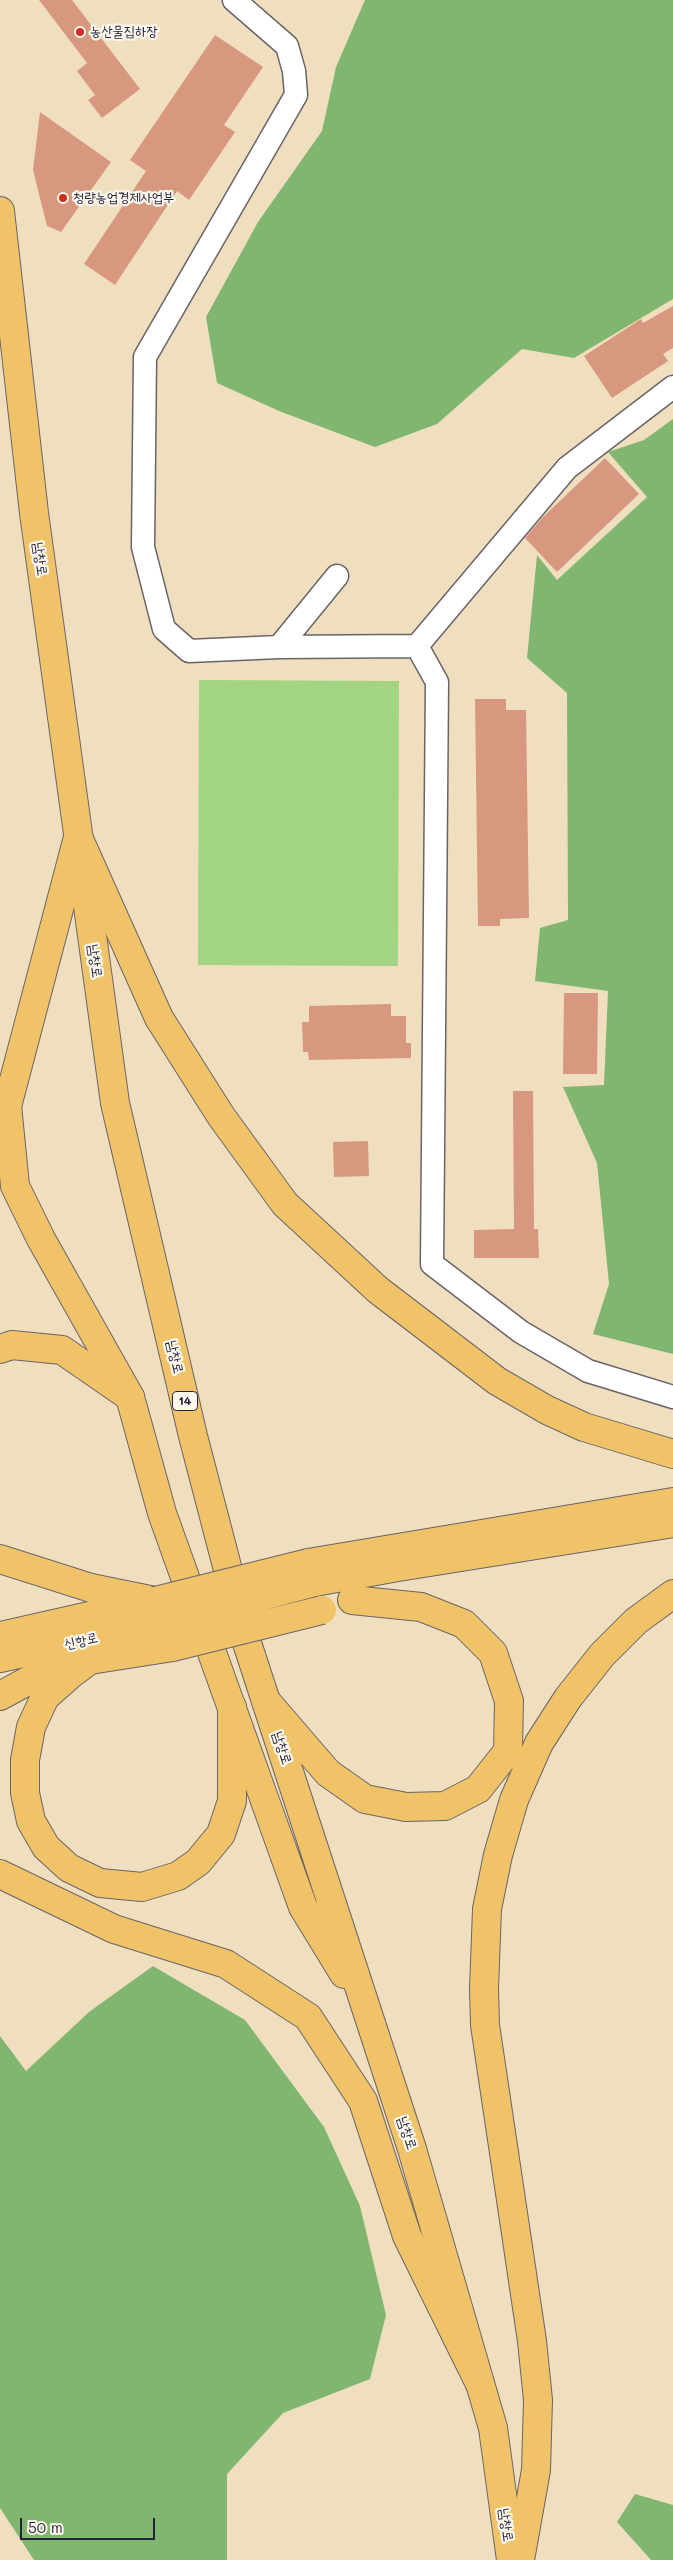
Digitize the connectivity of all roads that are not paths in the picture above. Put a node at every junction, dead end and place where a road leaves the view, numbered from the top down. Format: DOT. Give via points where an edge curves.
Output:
graph roads {
  1 [pos="234,0"];
  2 [pos="0,211"];
  3 [pos="673,387"];
  4 [pos="338,576"];
  5 [pos="417,646"];
  6 [pos="279,647"];
  7 [pos="78,836"];
  8 [pos="7,1105"];
  9 [pos="0,1133"];
  10 [pos="0,1349"];
  11 [pos="130,1397"];
  12 [pos="673,1397"];
  13 [pos="673,1454"];
  14 [pos="673,1502"];
  15 [pos="673,1522"];
  16 [pos="517,1547"];
  17 [pos="0,1559"];
  18 [pos="312,1572"];
  19 [pos="673,1594"];
  20 [pos="352,1600"];
  21 [pos="163,1624"];
  22 [pos="0,1636"];
  23 [pos="0,1658"];
  24 [pos="90,1660"];
  25 [pos="0,1696"];
  26 [pos="266,1701"];
  27 [pos="232,1707"];
  28 [pos="0,1874"];
  29 [pos="369,2016"];
  30 [pos="480,2384"];
  31 [pos="511,2560"];
  32 [pos="520,2560"];
  1 -- 6 [label="street" via="287,46 296,95 145,357 143,547 164,629 189,651"];
  2 -- 7 [label="main road, 남창로 / 14" via="34,513"];
  3 -- 5 [label="street" via="567,468"];
  4 -- 6 [label="street"];
  5 -- 6 [label="street"];
  5 -- 12 [label="street" via="437,682 432,1264 521,1332 588,1371"];
  7 -- 8 [label="main road"];
  7 -- 13 [label="main road" via="159,1018 220,1116 285,1204 378,1290 496,1381 584,1427"];
  7 -- 26 [label="main road, 남창로 / 14" via="115,1103 196,1445 247,1643"];
  8 -- 9 [label="main road"];
  8 -- 11 [label="main road" via="15,1186"];
  10 -- 11 [label="main road" via="12,1345 62,1350"];
  11 -- 27 [label="main road" via="162,1514"];
  14 -- 18 [label="main road"];
  15 -- 16 [label="main road"];
  16 -- 18 [label="main road"];
  16 -- 20 [label="main road"];
  17 -- 21 [label="main road" via="91,1588"];
  18 -- 21 [label="main road, bridge"];
  19 -- 32 [label="main road" via="636,1621 602,1655 568,1698 540,1743 514,1800 498,1855 488,1909 485,2025 538,2400 536,2470"];
  20 -- 21 [label="main road, bridge" via="322,1610"];
  20 -- 26 [label="main road" via="421,1607 464,1624 493,1654 509,1701 508,1750 478,1789 445,1806 406,1808 365,1799 328,1773"];
  21 -- 22 [label="main road, 신항로"];
  21 -- 23 [label="main road, 신항로"];
  21 -- 24 [label="main road"];
  24 -- 25 [label="main road" via="35,1677"];
  24 -- 27 [label="main road" via="45,1697 31,1726 25,1760 25,1793 31,1821 46,1847 69,1868 100,1883 142,1887 178,1876 198,1862 220,1834 232,1802"];
  26 -- 29 [label="main road, 남창로 / 14"];
  27 -- 29 [label="main road" via="303,1907"];
  28 -- 30 [label="main road" via="114,1930 226,1964 308,2017 363,2101 407,2236"];
  29 -- 30 [label="main road, 남창로 / 14" via="412,2149"];
  30 -- 31 [label="main road, 남창로 / 14" via="493,2428"];
}
